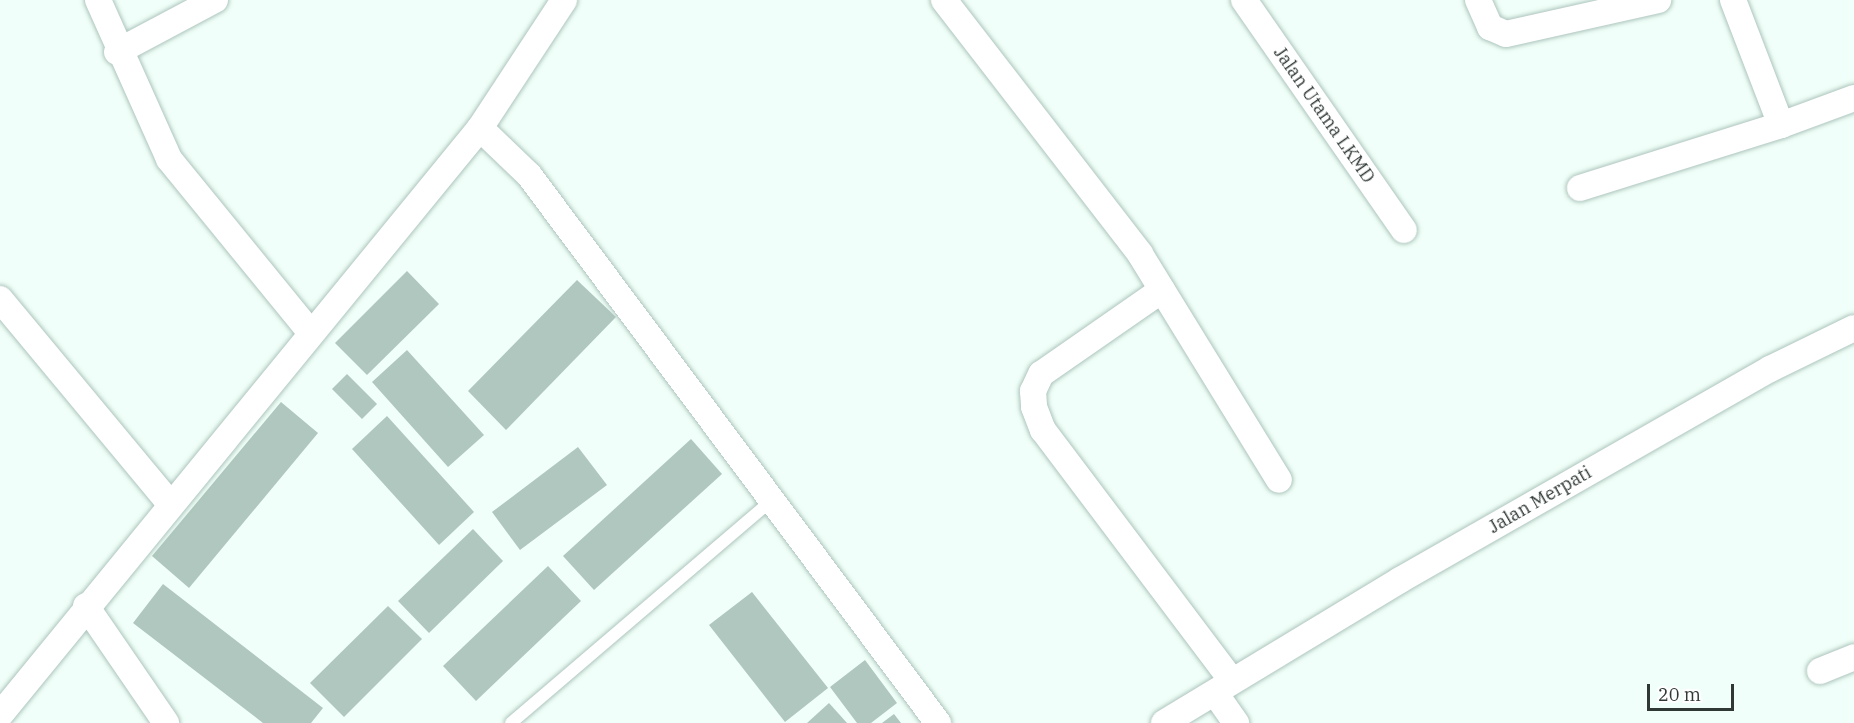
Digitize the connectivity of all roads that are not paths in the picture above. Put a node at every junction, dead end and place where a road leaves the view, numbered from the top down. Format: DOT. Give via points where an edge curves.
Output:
graph roads {
  1 [pos="98,0"];
  2 [pos="215,0"];
  3 [pos="564,0"];
  4 [pos="1244,0"];
  5 [pos="1478,0"];
  6 [pos="1658,0"];
  7 [pos="1733,0"];
  8 [pos="948,2"];
  9 [pos="117,52"];
  10 [pos="1854,98"];
  11 [pos="1781,125"];
  12 [pos="480,128"];
  13 [pos="1580,188"];
  14 [pos="1404,230"];
  15 [pos="1162,290"];
  16 [pos="0,299"];
  17 [pos="1854,328"];
  18 [pos="310,332"];
  19 [pos="1279,480"];
  20 [pos="772,499"];
  21 [pos="170,504"];
  22 [pos="86,606"];
  23 [pos="1854,657"];
  24 [pos="1820,671"];
  25 [pos="1224,687"];
  26 [pos="0,716"];
  27 [pos="166,723"];
  28 [pos="511,723"];
  29 [pos="938,723"];
  30 [pos="1164,723"];
  31 [pos="1236,723"];
  1 -- 9 [label="street"];
  2 -- 9 [label="street"];
  3 -- 12 [label="street"];
  4 -- 14 [label="street, Jalan Utama LKMD"];
  5 -- 6 [label="street" via="1490,27 1506,33"];
  7 -- 11 [label="street"];
  8 -- 15 [label="street" via="1140,254"];
  9 -- 18 [label="street" via="169,159"];
  10 -- 11 [label="street"];
  11 -- 13 [label="street"];
  12 -- 18 [label="street"];
  12 -- 20 [label="street" via="529,175"];
  15 -- 19 [label="street"];
  15 -- 25 [label="street" via="1041,374 1034,407 1043,430"];
  16 -- 21 [label="street"];
  17 -- 25 [label="street, Jalan Merpati" via="1770,369"];
  18 -- 21 [label="street"];
  20 -- 28 [label="lane"];
  20 -- 29 [label="street"];
  21 -- 22 [label="street"];
  22 -- 26 [label="street"];
  22 -- 27 [label="street"];
  23 -- 24 [label="street"];
  25 -- 30 [label="street, Jalan Merpati"];
  25 -- 31 [label="street"];
}
